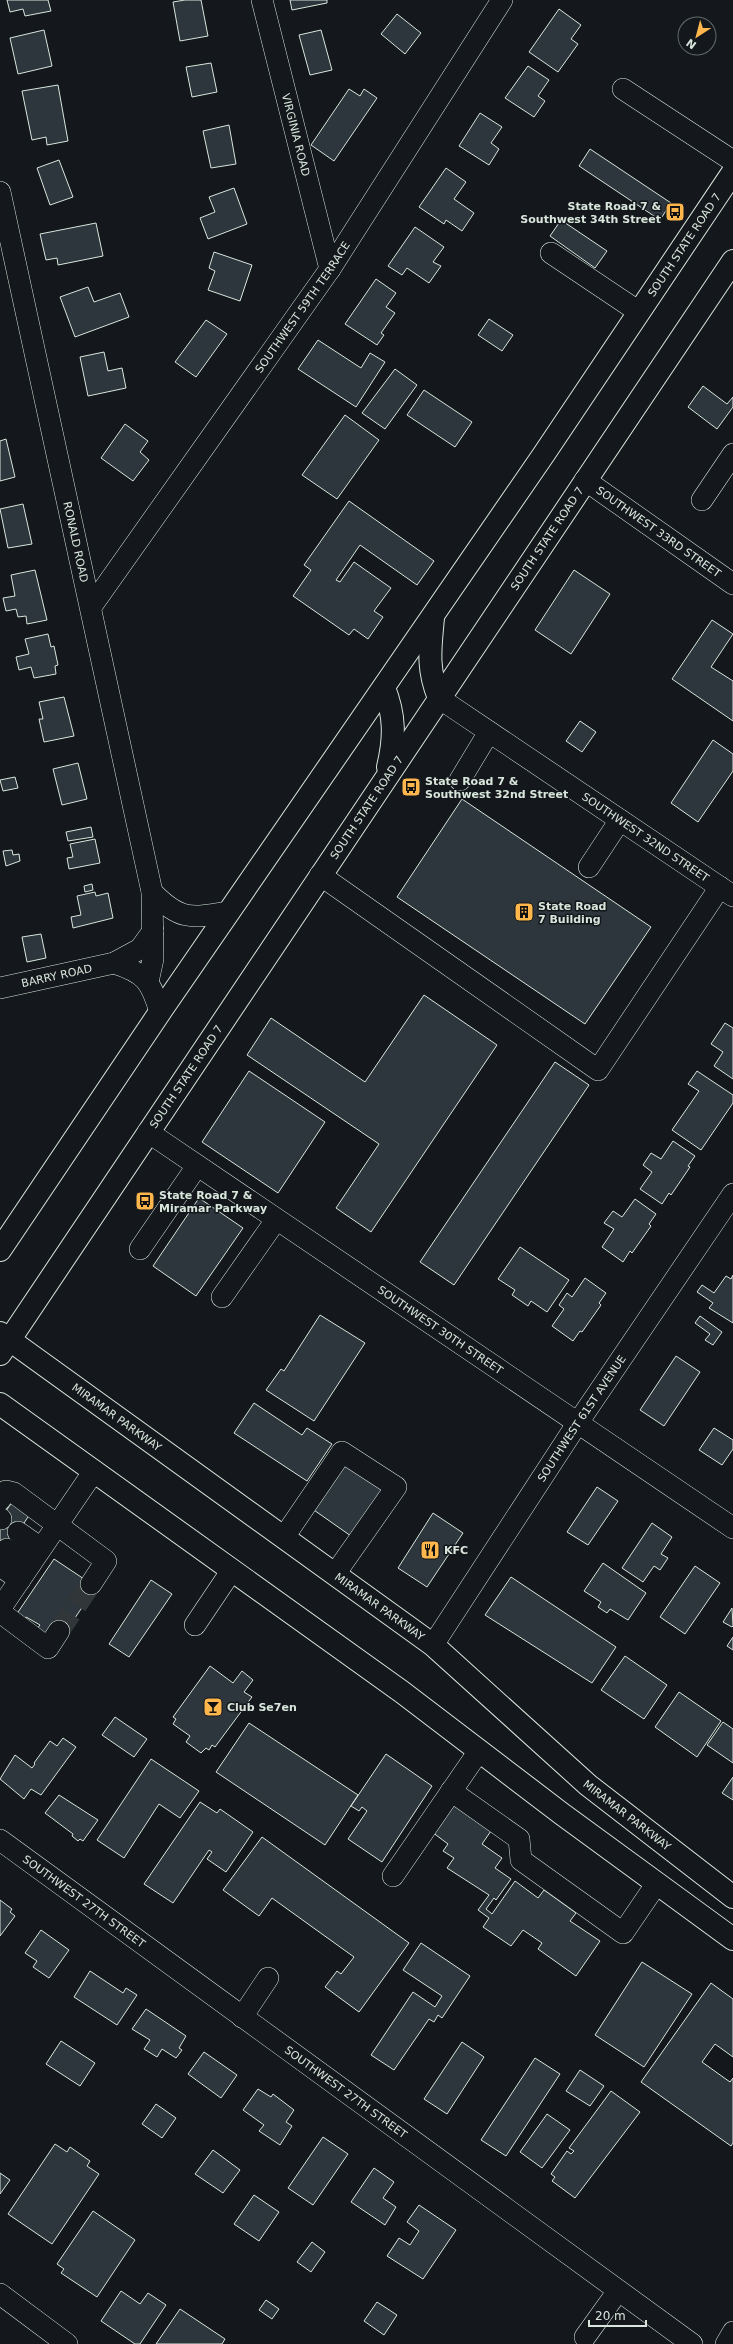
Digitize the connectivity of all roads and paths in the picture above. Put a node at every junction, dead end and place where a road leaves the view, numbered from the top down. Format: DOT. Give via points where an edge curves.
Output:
graph roads {
  1 [pos="262,0"];
  2 [pos="502,0"];
  3 [pos="623,90"];
  4 [pos="733,161"];
  5 [pos="733,172"];
  6 [pos="0,192"];
  7 [pos="552,254"];
  8 [pos="733,263"];
  9 [pos="330,269"];
  10 [pos="639,312"];
  11 [pos="733,454"];
  12 [pos="585,480"];
  13 [pos="702,500"];
  14 [pos="733,584"];
  15 [pos="91,607"];
  16 [pos="433,617"];
  17 [pos="384,688"];
  18 [pos="439,698"];
  19 [pos="489,732"];
  20 [pos="386,778"];
  21 [pos="460,780"];
  22 [pos="620,820"];
  23 [pos="589,867"];
  24 [pos="320,875"];
  25 [pos="726,891"];
  26 [pos="152,892"];
  27 [pos="228,912"];
  28 [pos="153,931"];
  29 [pos="114,963"];
  30 [pos="148,982"];
  31 [pos="0,988"];
  32 [pos="160,1012"];
  33 [pos="148,1132"];
  34 [pos="197,1166"];
  35 [pos="733,1194"];
  36 [pos="276,1220"];
  37 [pos="726,1221"];
  38 [pos="140,1249"];
  39 [pos="0,1250"];
  40 [pos="222,1297"];
  41 [pos="3,1342"];
  42 [pos="0,1404"];
  43 [pos="577,1424"];
  44 [pos="94,1471"];
  45 [pos="0,1512"];
  46 [pos="58,1525"];
  47 [pos="733,1528"];
  48 [pos="18,1532"];
  49 [pos="284,1538"];
  50 [pos="41,1548"];
  51 [pos="3,1557"];
  52 [pos="232,1570"];
  53 [pos="25,1573"];
  54 [pos="335,1574"];
  55 [pos="91,1584"];
  56 [pos="0,1609"];
  57 [pos="0,1612"];
  58 [pos="195,1625"];
  59 [pos="59,1631"];
  60 [pos="433,1645"];
  61 [pos="479,1751"];
  62 [pos="451,1791"];
  63 [pos="0,1840"];
  64 [pos="393,1876"];
  65 [pos="657,1883"];
  66 [pos="733,1896"];
  67 [pos="733,1939"];
  68 [pos="268,1978"];
  69 [pos="242,2017"];
  70 [pos="618,2291"];
  71 [pos="0,2294"];
  72 [pos="733,2332"];
  73 [pos="585,2337"];
  74 [pos="67,2344"];
  75 [pos="692,2344"];
  76 [pos="726,2344"];
  1 -- 9 [label="street, VIRGINIA ROAD"];
  2 -- 9 [label="street, SOUTHWEST 59TH TERRACE"];
  3 -- 4 [label="street"];
  5 -- 10 [label="main road, SOUTH STATE ROAD 7"];
  6 -- 15 [label="street, RONALD ROAD"];
  7 -- 10 [label="street"];
  8 -- 12 [label="main road, SOUTH STATE ROAD 7"];
  9 -- 15 [label="street, SOUTHWEST 59TH TERRACE"];
  10 -- 16 [label="main road, SOUTH STATE ROAD 7"];
  11 -- 13 [label="street"];
  12 -- 14 [label="street, SOUTHWEST 33RD STREET"];
  12 -- 18 [label="main road, SOUTH STATE ROAD 7"];
  15 -- 26 [label="street, RONALD ROAD"];
  16 -- 17 [label="main road, SOUTH STATE ROAD 7"];
  16 -- 18 [label="main road" via="429,660"];
  17 -- 20 [label="main road" via="392,706 394,725 393,748"];
  17 -- 27 [label="main road, SOUTH STATE ROAD 7"];
  18 -- 19 [label="street, SOUTHWEST 32ND STREET"];
  18 -- 20 [label="main road, SOUTH STATE ROAD 7"];
  19 -- 21 [label="street"];
  19 -- 22 [label="street, SOUTHWEST 32ND STREET"];
  20 -- 24 [label="main road, SOUTH STATE ROAD 7"];
  22 -- 23 [label="street"];
  22 -- 25 [label="street, SOUTHWEST 32ND STREET"];
  24 -- 25 [label="street" via="598,1070"];
  24 -- 33 [label="main road, SOUTH STATE ROAD 7"];
  26 -- 27 [label="street" via="167,908 184,915 205,916"];
  26 -- 28 [label="street, RONALD ROAD"];
  27 -- 32 [label="main road, SOUTH STATE ROAD 7"];
  28 -- 29 [label="street, BARRY ROAD" via="140,948"];
  28 -- 30 [label="street, RONALD ROAD" via="153,959"];
  29 -- 30 [label="street, BARRY ROAD" via="133,969"];
  29 -- 31 [label="street, BARRY ROAD"];
  30 -- 32 [label="street"];
  32 -- 39 [label="main road, SOUTH STATE ROAD 7"];
  33 -- 34 [label="street, SOUTHWEST 30TH STREET"];
  33 -- 41 [label="main road, SOUTH STATE ROAD 7"];
  34 -- 36 [label="street, SOUTHWEST 30TH STREET"];
  34 -- 38 [label="street"];
  35 -- 37 [label="street, SOUTHWEST 61ST AVENUE"];
  36 -- 40 [label="street"];
  36 -- 43 [label="street, SOUTHWEST 30TH STREET"];
  37 -- 43 [label="street, SOUTHWEST 61ST AVENUE"];
  41 -- 49 [label="main road, MIRAMAR PARKWAY"];
  42 -- 44 [label="main road"];
  43 -- 47 [label="street, SOUTHWEST 30TH STREET"];
  43 -- 60 [label="street, SOUTHWEST 61ST AVENUE"];
  44 -- 46 [label="street"];
  44 -- 52 [label="main road"];
  45 -- 46 [label="street" via="6,1491 14,1493"];
  46 -- 50 [label="street"];
  46 -- 55 [label="street" via="106,1561"];
  48 -- 50 [label="street"];
  49 -- 54 [label="main road, MIRAMAR PARKWAY"];
  49 -- 54 [label="street" via="342,1452 396,1487"];
  50 -- 53 [label="street"];
  51 -- 53 [label="street"];
  52 -- 58 [label="street"];
  52 -- 61 [label="main road" via="402,1692"];
  53 -- 56 [label="street"];
  54 -- 60 [label="main road, MIRAMAR PARKWAY"];
  57 -- 59 [label="street" via="48,1648"];
  60 -- 66 [label="main road, MIRAMAR PARKWAY" via="588,1785"];
  61 -- 62 [label="street"];
  61 -- 65 [label="main road"];
  62 -- 64 [label="street"];
  62 -- 65 [label="street" via="519,1839 521,1860 623,1933"];
  63 -- 69 [label="street, SOUTHWEST 27TH STREET"];
  65 -- 67 [label="main road"];
  68 -- 69 [label="street"];
  69 -- 70 [label="street, SOUTHWEST 27TH STREET"];
  70 -- 73 [label="street"];
  70 -- 75 [label="street, SOUTHWEST 27TH STREET"];
  71 -- 74 [label="street"];
  72 -- 76 [label="street"];
}
